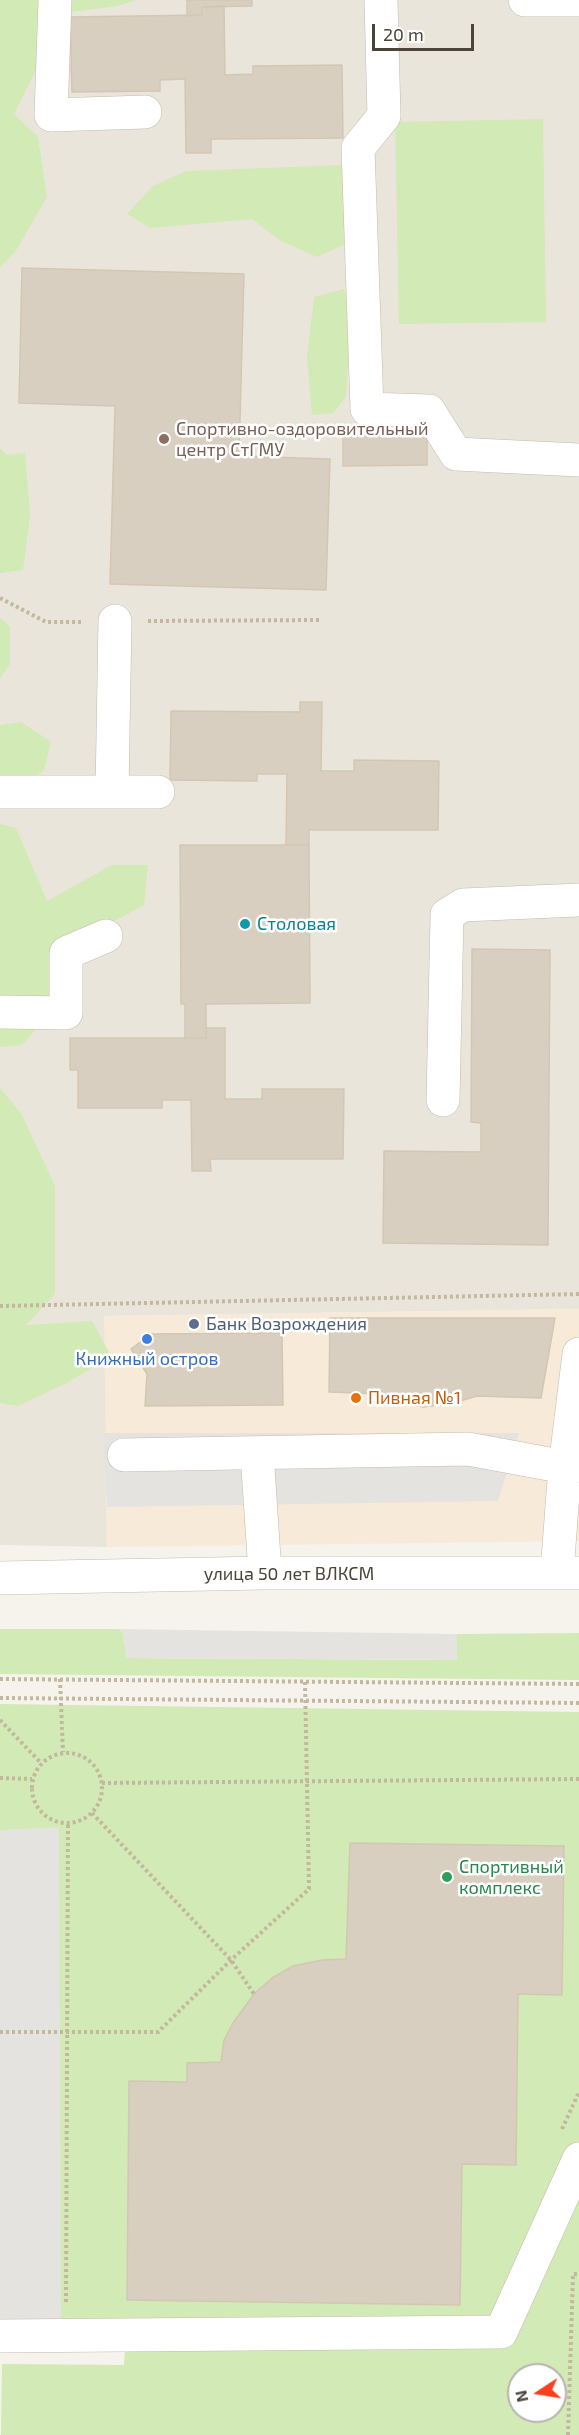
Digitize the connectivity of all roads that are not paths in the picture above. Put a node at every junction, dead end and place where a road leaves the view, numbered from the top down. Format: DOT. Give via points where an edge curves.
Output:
graph roads {
  1 [pos="55,0"];
  2 [pos="381,0"];
  3 [pos="525,0"];
  4 [pos="579,0"];
  5 [pos="145,112"];
  6 [pos="579,460"];
  7 [pos="115,621"];
  8 [pos="0,792"];
  9 [pos="112,792"];
  10 [pos="158,792"];
  11 [pos="579,900"];
  12 [pos="106,936"];
  13 [pos="0,1012"];
  14 [pos="443,1100"];
  15 [pos="579,1354"];
  16 [pos="257,1453"];
  17 [pos="124,1455"];
  18 [pos="572,1467"];
  19 [pos="265,1573"];
  20 [pos="568,1573"];
  21 [pos="0,1578"];
  22 [pos="569,2148"];
  23 [pos="0,2336"];
  1 -- 5 [label="street" via="51,114"];
  2 -- 6 [label="street" via="384,116 358,148 367,409 429,411 456,454"];
  3 -- 4 [label="street"];
  7 -- 9 [label="street"];
  8 -- 9 [label="street"];
  9 -- 10 [label="street"];
  11 -- 14 [label="street" via="463,905 447,915"];
  12 -- 13 [label="street" via="66,953 66,1012"];
  15 -- 18 [label="street"];
  16 -- 17 [label="street"];
  16 -- 18 [label="street" via="468,1449"];
  16 -- 19 [label="street"];
  18 -- 20 [label="street"];
  19 -- 20 [label="street, улица 50 лет ВЛКСМ"];
  19 -- 21 [label="street, улица 50 лет ВЛКСМ"];
  22 -- 23 [label="street" via="501,2332"];
}
